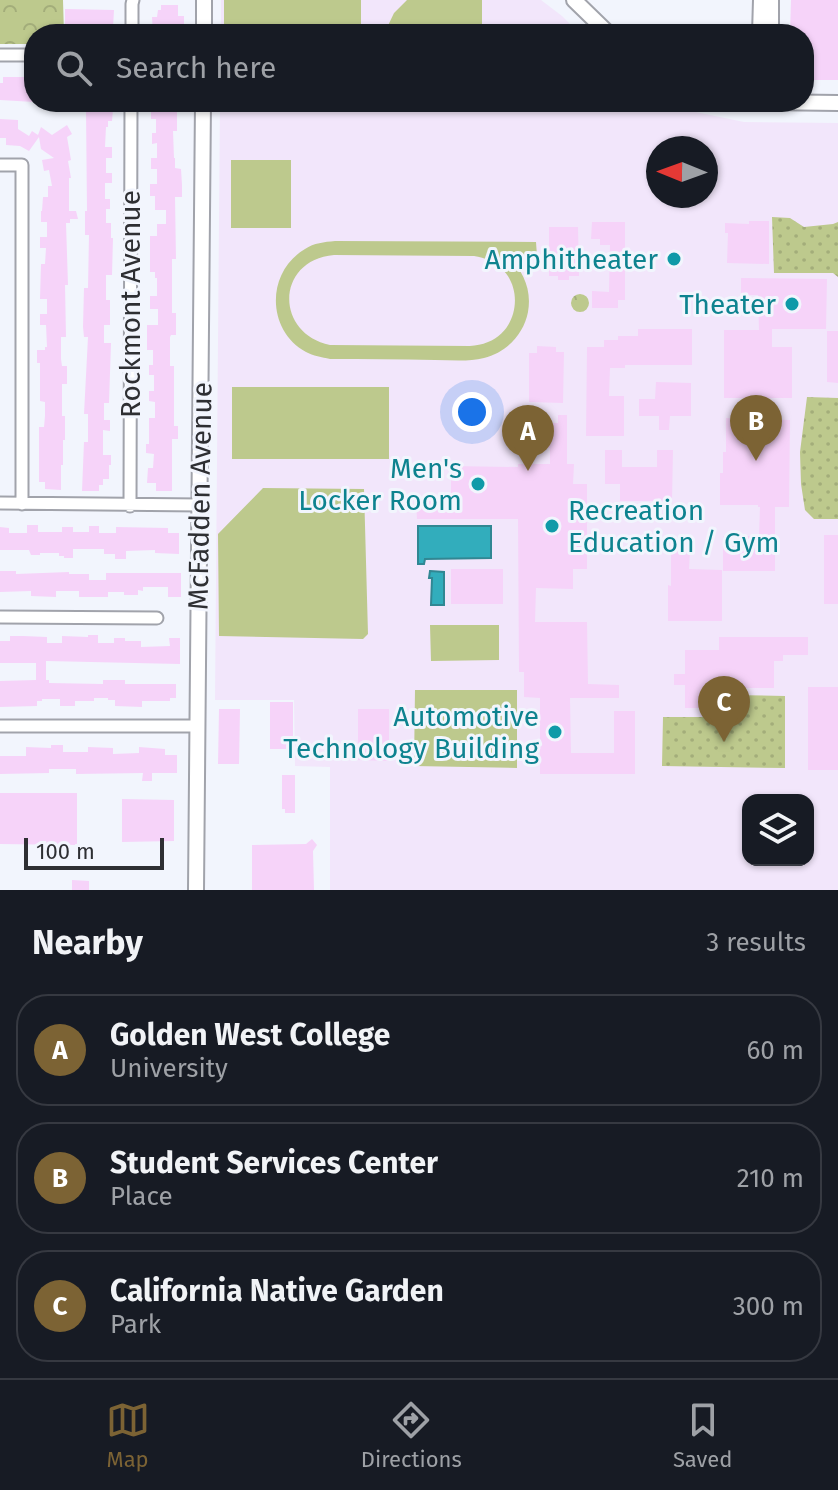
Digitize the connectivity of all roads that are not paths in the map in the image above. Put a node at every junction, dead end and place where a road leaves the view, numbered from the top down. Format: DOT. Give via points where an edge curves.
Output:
graph roads {
  1 [pos="133,0"];
  2 [pos="204,0"];
  3 [pos="574,0"];
  4 [pos="761,0"];
  5 [pos="771,0"];
  6 [pos="132,24"];
  7 [pos="204,24"];
  8 [pos="599,24"];
  9 [pos="760,24"];
  10 [pos="771,24"];
  11 [pos="0,55"];
  12 [pos="24,55"];
  13 [pos="814,103"];
  14 [pos="838,103"];
  15 [pos="131,112"];
  16 [pos="203,112"];
  17 [pos="0,165"];
  18 [pos="0,503"];
  19 [pos="22,504"];
  20 [pos="200,505"];
  21 [pos="130,506"];
  22 [pos="0,617"];
  23 [pos="157,618"];
  24 [pos="0,726"];
  25 [pos="197,726"];
  26 [pos="196,890"];
  1 -- 6 [label="street"];
  2 -- 7 [label="street"];
  3 -- 8 [label="street"];
  4 -- 9 [label="street"];
  5 -- 10 [label="street"];
  11 -- 12 [label="street"];
  13 -- 14 [label="street"];
  15 -- 21 [label="street, Rockmont Avenue"];
  16 -- 20 [label="street, McFadden Avenue"];
  17 -- 19 [label="street" via="22,165"];
  18 -- 19 [label="street"];
  19 -- 21 [label="street"];
  20 -- 21 [label="street"];
  20 -- 25 [label="street, McFadden Avenue"];
  22 -- 23 [label="street"];
  24 -- 25 [label="street"];
  25 -- 26 [label="street, McFadden Avenue"];
}
